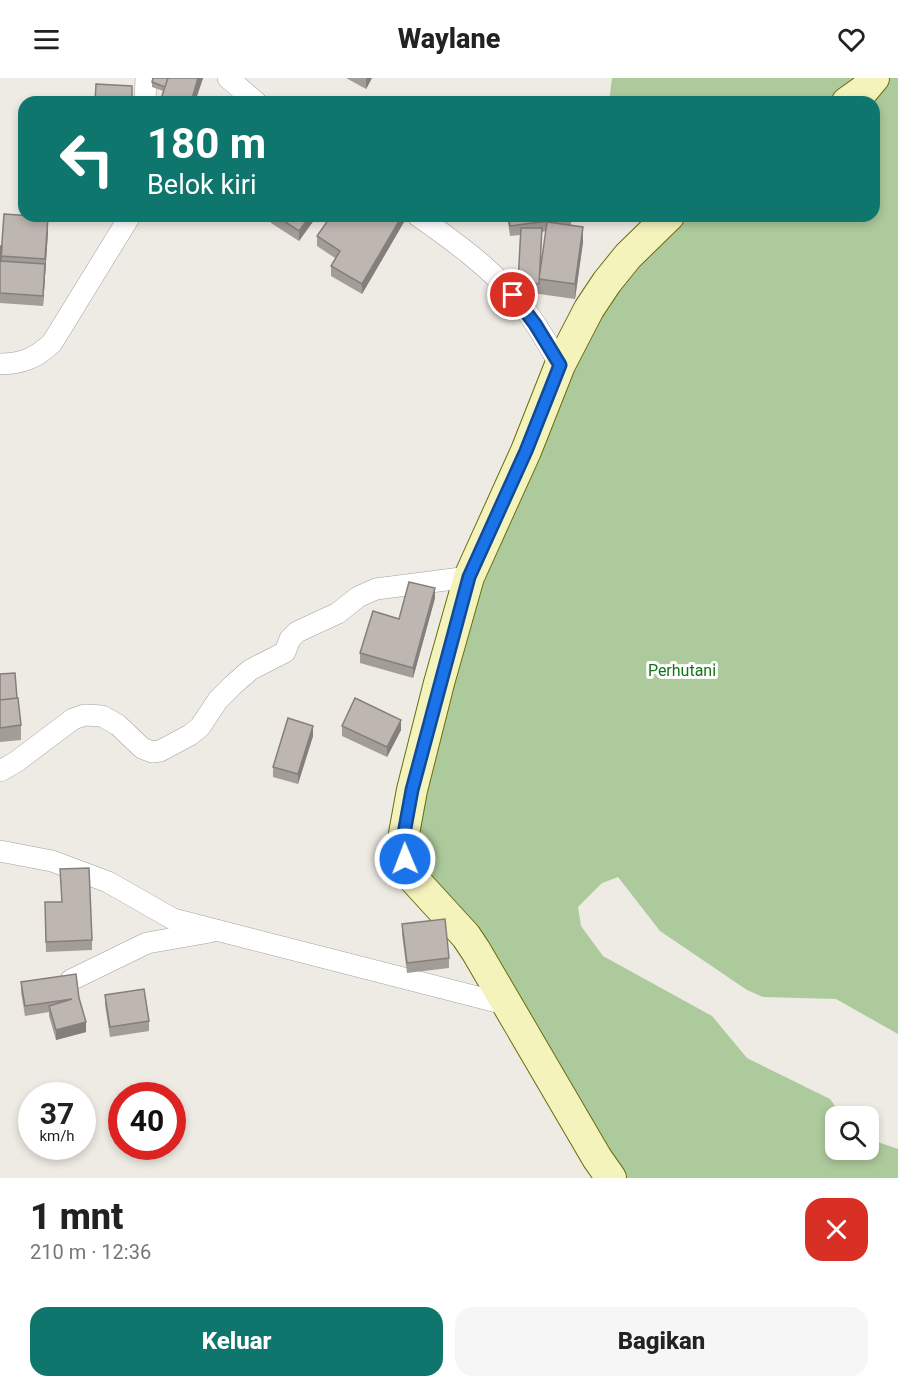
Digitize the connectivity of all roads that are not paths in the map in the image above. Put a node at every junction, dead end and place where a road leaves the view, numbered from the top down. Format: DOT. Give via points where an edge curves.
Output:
graph roads {
  1 [pos="146,78"];
  2 [pos="228,78"];
  3 [pos="874,78"];
  4 [pos="145,96"];
  5 [pos="249,96"];
  6 [pos="856,96"];
  7 [pos="126,222"];
  8 [pos="426,222"];
  9 [pos="663,222"];
  10 [pos="0,364"];
  11 [pos="560,365"];
  12 [pos="469,577"];
  13 [pos="0,771"];
  14 [pos="0,852"];
  15 [pos="220,931"];
  16 [pos="71,980"];
  17 [pos="509,1005"];
  18 [pos="611,1178"];
  1 -- 4 [label="street"];
  2 -- 5 [label="street"];
  3 -- 6 [label="street"];
  7 -- 10 [label="street" via="52,342 30,360"];
  8 -- 11 [label="street" via="470,253 522,304"];
  9 -- 11 [label="street" via="607,282"];
  11 -- 12 [label="street"];
  12 -- 13 [label="street" via="376,589 358,597 338,614 297,632 285,652 250,670 233,685 200,727 160,751 142,748 118,724 102,716 85,715 73,719"];
  12 -- 17 [label="street" via="420,758 403,839 412,877 466,936"];
  14 -- 15 [label="street" via="52,861 108,882 173,919"];
  15 -- 16 [label="street" via="147,943"];
  15 -- 17 [label="street"];
  17 -- 18 [label="street"];
}
